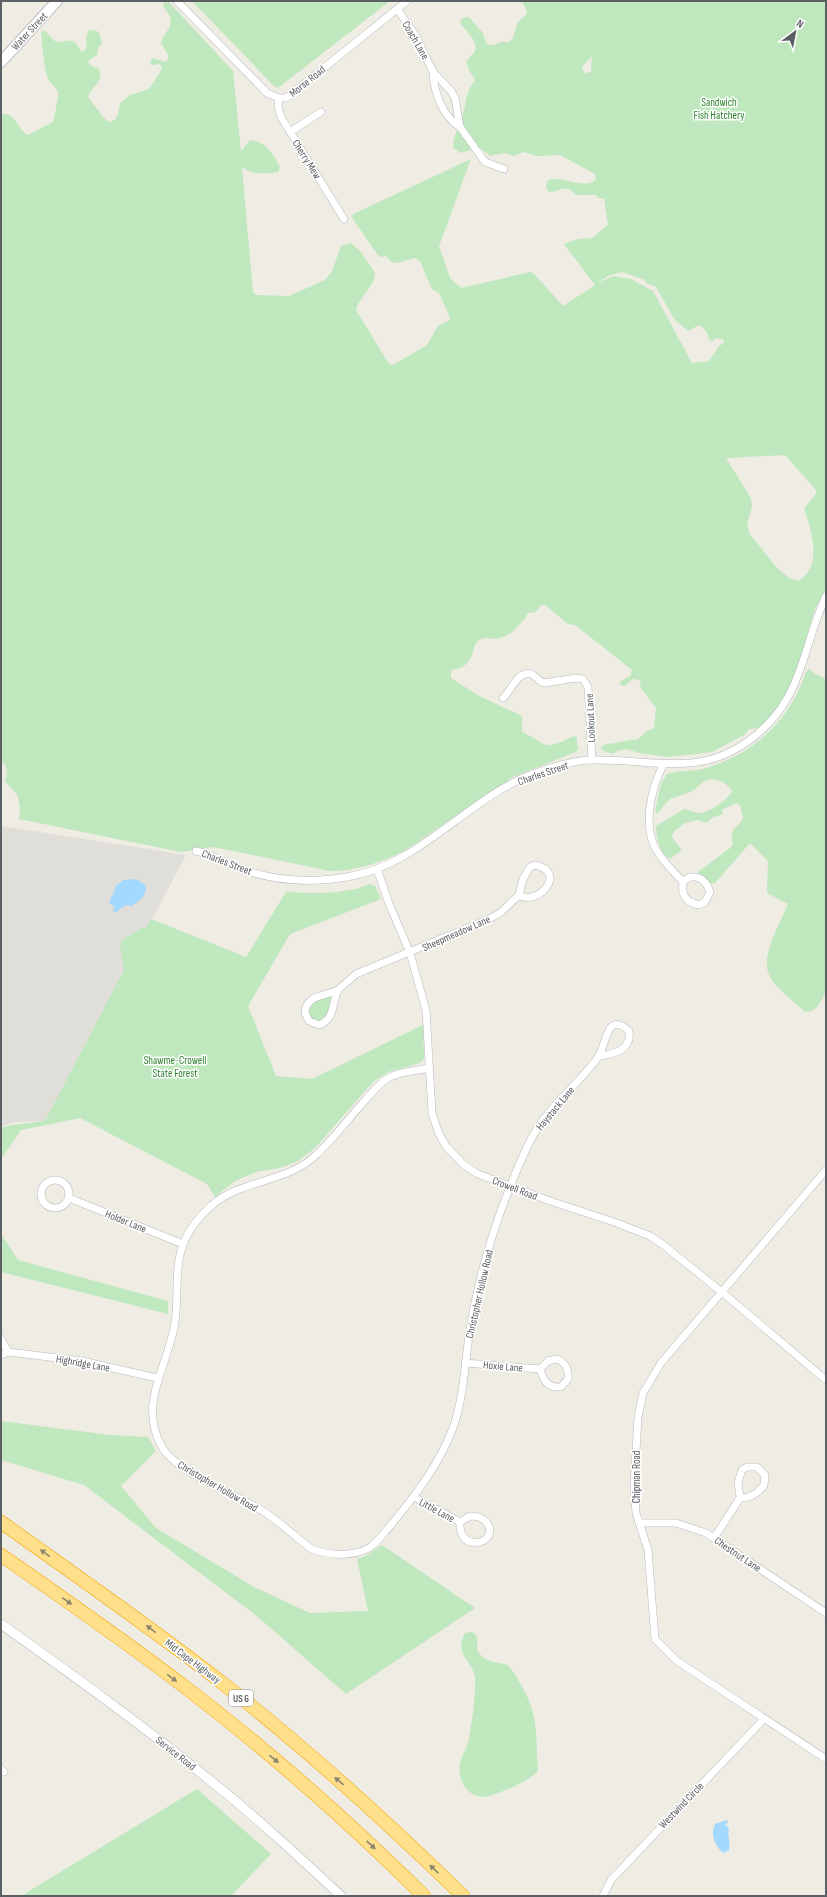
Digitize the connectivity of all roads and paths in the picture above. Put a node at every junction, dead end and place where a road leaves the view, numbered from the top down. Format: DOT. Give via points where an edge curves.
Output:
graph roads {
  1 [pos="57,1"];
  2 [pos="177,1"];
  3 [pos="407,1"];
  4 [pos="397,9"];
  5 [pos="1,62"];
  6 [pos="433,72"];
  7 [pos="278,98"];
  8 [pos="322,112"];
  9 [pos="460,126"];
  10 [pos="290,132"];
  11 [pos="504,169"];
  12 [pos="344,219"];
  13 [pos="826,596"];
  14 [pos="503,698"];
  15 [pos="592,760"];
  16 [pos="663,765"];
  17 [pos="196,851"];
  18 [pos="377,869"];
  19 [pos="683,882"];
  20 [pos="519,895"];
  21 [pos="410,953"];
  22 [pos="338,990"];
  23 [pos="600,1056"];
  24 [pos="429,1068"];
  25 [pos="826,1170"];
  26 [pos="510,1187"];
  27 [pos="69,1198"];
  28 [pos="183,1244"];
  29 [pos="723,1293"];
  30 [pos="1,1339"];
  31 [pos="5,1354"];
  32 [pos="465,1363"];
  33 [pos="540,1369"];
  34 [pos="157,1378"];
  35 [pos="826,1380"];
  36 [pos="414,1497"];
  37 [pos="740,1498"];
  38 [pos="1,1522"];
  39 [pos="460,1522"];
  40 [pos="640,1523"];
  41 [pos="714,1538"];
  42 [pos="1,1554"];
  43 [pos="826,1613"];
  44 [pos="1,1624"];
  45 [pos="764,1719"];
  46 [pos="826,1760"];
  47 [pos="341,1896"];
  48 [pos="424,1896"];
  49 [pos="463,1896"];
  50 [pos="603,1896"];
  1 -- 5 [label="main road, Water Street"];
  2 -- 7 [label="street, Morse Road" via="267,93"];
  3 -- 4 [label="street, Morse Road"];
  4 -- 6 [label="street, Coach Lane" via="416,36"];
  4 -- 7 [label="street, Morse Road" via="289,96"];
  6 -- 9 [label="street, Coach Lane" via="455,98"];
  6 -- 9 [label="street, Coach Lane" via="435,89 446,113"];
  7 -- 10 [label="street, Cherry Mew" via="281,117"];
  8 -- 10 [label="street"];
  9 -- 11 [label="street, Coach Lane" via="485,162"];
  10 -- 12 [label="street, Cherry Mew"];
  13 -- 16 [label="street, Charles Street" via="791,693 762,731 720,757 687,764"];
  14 -- 15 [label="street, Lookout Lane" via="512,689 517,678 524,673 532,674 540,682 545,683 583,679 588,687"];
  15 -- 16 [label="street, Charles Street"];
  15 -- 18 [label="street, Charles Street" via="571,762 542,770 512,783 419,848 400,860"];
  16 -- 19 [label="street" via="652,795 651,833 657,851"];
  17 -- 18 [label="street, Charles Street" via="277,879 326,880 359,875"];
  18 -- 21 [label="street, Crowell Road"];
  19 -- 19 [label="street" via="694,876 708,884 710,892 705,902 699,905 689,902 682,890"];
  20 -- 20 [label="street" via="523,878 530,866 540,866 547,870 550,880 542,892 527,897"];
  20 -- 21 [label="street, Sheepmeadow Lane" via="489,919"];
  21 -- 22 [label="street, Sheepmeadow Lane" via="356,974"];
  21 -- 24 [label="street, Crowell Road" via="426,1010"];
  22 -- 22 [label="street" via="316,996 309,1002 305,1013 309,1021 319,1025 327,1021"];
  23 -- 23 [label="street, Haystack Lane" via="609,1028 620,1025 628,1031 630,1038 626,1047 610,1055"];
  23 -- 26 [label="street, Haystack Lane" via="537,1128"];
  24 -- 26 [label="street, Crowell Road" via="432,1113 446,1146 464,1165 478,1174"];
  24 -- 28 [label="street, Christopher Hollow Road" via="388,1078 376,1087 307,1163 284,1174 243,1186 219,1199 204,1213"];
  25 -- 29 [label="street, Chipman Road"];
  26 -- 29 [label="street, Crowell Road" via="650,1236"];
  26 -- 32 [label="street, Christopher Hollow Road" via="487,1254 473,1310"];
  27 -- 28 [label="street, Holder Lane"];
  28 -- 34 [label="street, Christopher Hollow Road" via="177,1275 175,1322 168,1351"];
  29 -- 35 [label="street, Crowell Road"];
  29 -- 40 [label="street, Chipman Road" via="661,1363 643,1393 638,1417 634,1486 636,1513"];
  30 -- 31 [label="street, Highridge Lane"];
  31 -- 34 [label="street, Highridge Lane" via="82,1361"];
  32 -- 33 [label="street, Hoxie Lane"];
  32 -- 36 [label="street, Christopher Hollow Road" via="454,1426 432,1471"];
  34 -- 36 [label="street, Christopher Hollow Road" via="152,1404 153,1422 157,1436 168,1455 192,1474 263,1512 310,1548 342,1554 360,1552 370,1547"];
  36 -- 39 [label="street, Little Lane"];
  37 -- 37 [label="street" via="740,1474 747,1467 757,1467 765,1475 764,1485 754,1495"];
  37 -- 41 [label="street"];
  49 -- 38 [label="highway, Mid Cape Highway / US 6, one-way" via="361,1800 221,1682"];
  39 -- 39 [label="street, Little Lane" via="470,1516 478,1516 488,1524 490,1531 480,1542 468,1541 460,1530"];
  40 -- 41 [label="street, Chestnut Lane" via="676,1523"];
  40 -- 45 [label="street, Chipman Road" via="648,1550 655,1638 677,1661"];
  41 -- 43 [label="street, Chestnut Lane"];
  42 -- 48 [label="highway, US 6, one-way" via="192,1692 292,1774"];
  44 -- 47 [label="street, Service Road" via="208,1778"];
  45 -- 46 [label="street, Chipman Road"];
  45 -- 50 [label="street, Westwind Circle" via="611,1880"];
}
